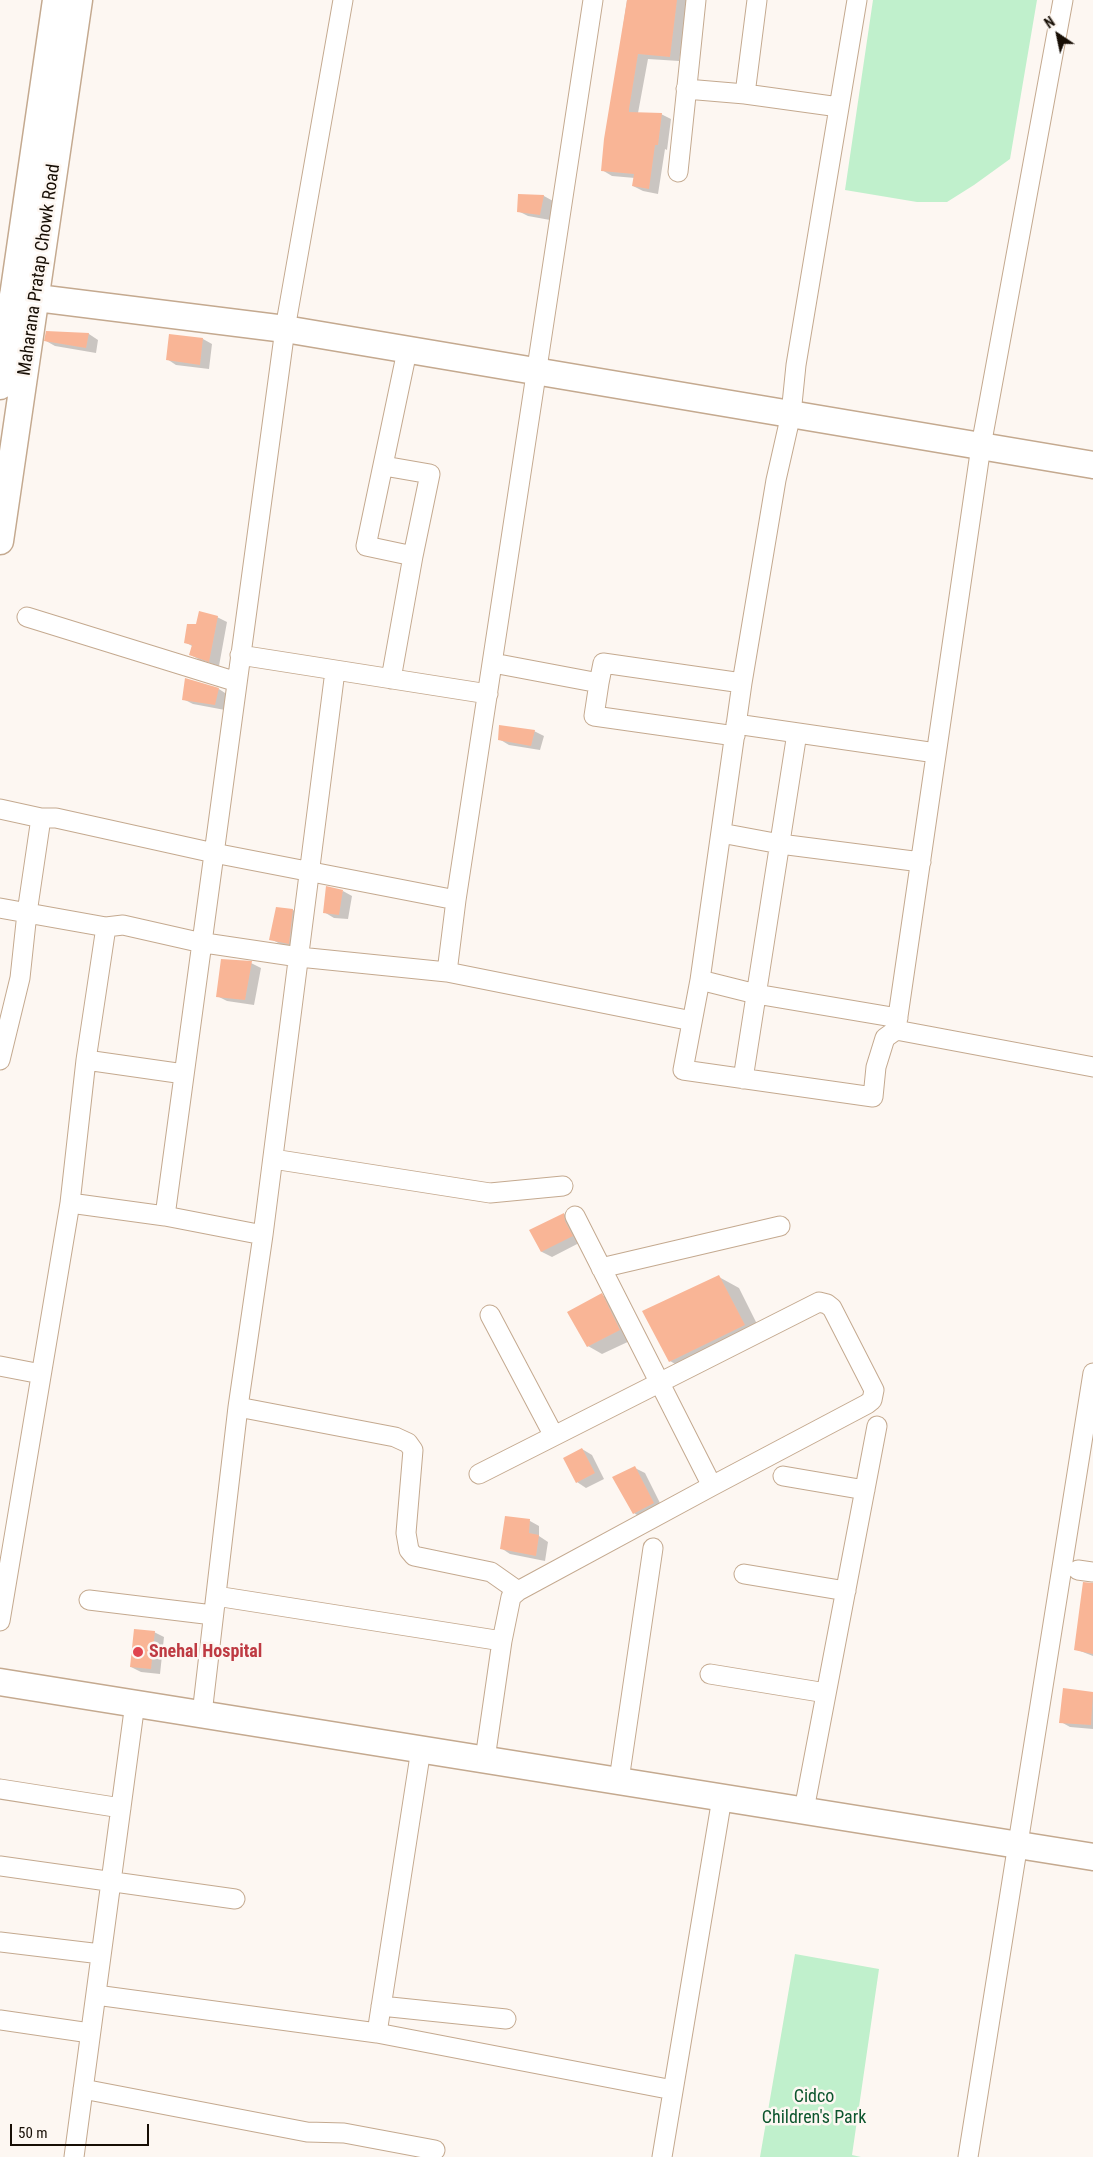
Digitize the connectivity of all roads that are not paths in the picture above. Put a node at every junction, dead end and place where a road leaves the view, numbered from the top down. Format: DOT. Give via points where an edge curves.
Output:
graph roads {
  1 [pos="56,0"];
  2 [pos="79,0"];
  3 [pos="343,0"];
  4 [pos="593,0"];
  5 [pos="696,0"];
  6 [pos="757,0"];
  7 [pos="856,0"];
  8 [pos="1063,0"];
  9 [pos="686,89"];
  10 [pos="745,94"];
  11 [pos="839,107"];
  12 [pos="678,172"];
  13 [pos="24,297"];
  14 [pos="285,329"];
  15 [pos="407,351"];
  16 [pos="536,372"];
  17 [pos="0,386"];
  18 [pos="791,414"];
  19 [pos="981,446"];
  20 [pos="1093,464"];
  21 [pos="384,466"];
  22 [pos="0,540"];
  23 [pos="413,556"];
  24 [pos="27,618"];
  25 [pos="240,655"];
  26 [pos="493,663"];
  27 [pos="335,671"];
  28 [pos="391,679"];
  29 [pos="237,682"];
  30 [pos="599,683"];
  31 [pos="742,683"];
  32 [pos="488,694"];
  33 [pos="736,730"];
  34 [pos="797,733"];
  35 [pos="936,753"];
  36 [pos="0,808"];
  37 [pos="41,818"];
  38 [pos="721,833"];
  39 [pos="780,844"];
  40 [pos="214,853"];
  41 [pos="921,862"];
  42 [pos="310,872"];
  43 [pos="456,900"];
  44 [pos="0,908"];
  45 [pos="27,913"];
  46 [pos="106,928"];
  47 [pos="202,941"];
  48 [pos="299,957"];
  49 [pos="447,972"];
  50 [pos="700,980"];
  51 [pos="756,994"];
  52 [pos="692,1021"];
  53 [pos="897,1024"];
  54 [pos="0,1060"];
  55 [pos="86,1060"];
  56 [pos="1093,1067"];
  57 [pos="184,1074"];
  58 [pos="743,1079"];
  59 [pos="273,1159"];
  60 [pos="563,1186"];
  61 [pos="70,1203"];
  62 [pos="165,1216"];
  63 [pos="575,1216"];
  64 [pos="780,1226"];
  65 [pos="263,1235"];
  66 [pos="601,1268"];
  67 [pos="490,1315"];
  68 [pos="0,1366"];
  69 [pos="1093,1373"];
  70 [pos="42,1374"];
  71 [pos="659,1382"];
  72 [pos="1091,1395"];
  73 [pos="238,1407"];
  74 [pos="877,1426"];
  75 [pos="554,1436"];
  76 [pos="479,1474"];
  77 [pos="783,1476"];
  78 [pos="712,1486"];
  79 [pos="865,1490"];
  80 [pos="653,1548"];
  81 [pos="744,1574"];
  82 [pos="518,1591"];
  83 [pos="846,1591"];
  84 [pos="216,1596"];
  85 [pos="89,1600"];
  86 [pos="213,1615"];
  87 [pos="0,1622"];
  88 [pos="502,1640"];
  89 [pos="710,1674"];
  90 [pos="0,1682"];
  91 [pos="826,1693"];
  92 [pos="135,1703"];
  93 [pos="202,1714"];
  94 [pos="421,1749"];
  95 [pos="485,1759"];
  96 [pos="619,1780"];
  97 [pos="0,1789"];
  98 [pos="722,1798"];
  99 [pos="121,1808"];
  100 [pos="804,1810"];
  101 [pos="1018,1845"];
  102 [pos="1093,1857"];
  103 [pos="0,1866"];
  104 [pos="111,1882"];
  105 [pos="234,1899"];
  106 [pos="0,1942"];
  107 [pos="101,1954"];
  108 [pos="96,1995"];
  109 [pos="381,2006"];
  110 [pos="506,2019"];
  111 [pos="0,2020"];
  112 [pos="377,2032"];
  113 [pos="90,2034"];
  114 [pos="83,2089"];
  115 [pos="673,2090"];
  116 [pos="435,2150"];
  117 [pos="74,2157"];
  118 [pos="662,2157"];
  119 [pos="968,2157"];
  1 -- 13 [label="street, Maharana Pratap Chowk Road"];
  2 -- 13 [label="street, Maharana Pratap Chowk Road"];
  3 -- 14 [label="street"];
  4 -- 16 [label="street"];
  5 -- 9 [label="street"];
  6 -- 10 [label="street"];
  7 -- 11 [label="street"];
  8 -- 19 [label="street"];
  9 -- 10 [label="street"];
  9 -- 12 [label="street"];
  10 -- 11 [label="street"];
  11 -- 18 [label="street"];
  13 -- 14 [label="street"];
  13 -- 17 [label="street, Maharana Pratap Chowk Road"];
  13 -- 22 [label="street, Maharana Pratap Chowk Road"];
  14 -- 15 [label="street"];
  14 -- 25 [label="street"];
  15 -- 16 [label="street"];
  15 -- 21 [label="street"];
  16 -- 18 [label="street"];
  16 -- 26 [label="street"];
  18 -- 19 [label="street"];
  18 -- 31 [label="street" via="776,480"];
  19 -- 20 [label="street"];
  19 -- 35 [label="street"];
  21 -- 23 [label="street" via="366,546"];
  21 -- 23 [label="street" via="430,474"];
  23 -- 28 [label="street"];
  24 -- 29 [label="street"];
  25 -- 27 [label="street"];
  25 -- 29 [label="street"];
  26 -- 30 [label="street"];
  26 -- 32 [label="street"];
  27 -- 28 [label="street"];
  27 -- 42 [label="street"];
  28 -- 32 [label="street"];
  29 -- 40 [label="street"];
  30 -- 31 [label="street" via="603,663"];
  30 -- 33 [label="street" via="594,716"];
  31 -- 33 [label="street"];
  32 -- 43 [label="street"];
  33 -- 34 [label="street"];
  33 -- 38 [label="street"];
  34 -- 35 [label="street"];
  34 -- 39 [label="street"];
  35 -- 41 [label="street"];
  36 -- 37 [label="street"];
  37 -- 40 [label="street" via="56,818"];
  37 -- 45 [label="street"];
  38 -- 39 [label="street"];
  38 -- 50 [label="street"];
  39 -- 41 [label="street"];
  39 -- 51 [label="street"];
  40 -- 42 [label="street"];
  40 -- 47 [label="street"];
  41 -- 53 [label="street"];
  42 -- 43 [label="street"];
  42 -- 48 [label="street"];
  43 -- 49 [label="street"];
  44 -- 45 [label="street"];
  45 -- 46 [label="street"];
  45 -- 54 [label="street" via="20,978"];
  46 -- 47 [label="street" via="123,925"];
  46 -- 55 [label="street"];
  47 -- 48 [label="street"];
  47 -- 57 [label="street"];
  48 -- 49 [label="street"];
  48 -- 59 [label="street"];
  49 -- 52 [label="street"];
  50 -- 51 [label="street"];
  50 -- 52 [label="street"];
  51 -- 53 [label="street"];
  51 -- 58 [label="street"];
  52 -- 58 [label="street" via="683,1070"];
  53 -- 56 [label="street"];
  53 -- 58 [label="street" via="885,1038 876,1067 873,1097"];
  55 -- 57 [label="street"];
  55 -- 61 [label="street"];
  57 -- 62 [label="street"];
  59 -- 60 [label="street" via="490,1193"];
  59 -- 65 [label="street"];
  61 -- 62 [label="street"];
  61 -- 70 [label="street"];
  62 -- 65 [label="street"];
  63 -- 66 [label="street"];
  64 -- 66 [label="street"];
  65 -- 73 [label="street"];
  66 -- 71 [label="street"];
  67 -- 75 [label="street"];
  68 -- 70 [label="street"];
  69 -- 72 [label="street"];
  70 -- 87 [label="street"];
  71 -- 75 [label="street"];
  71 -- 78 [label="street"];
  71 -- 78 [label="street" via="819,1302 832,1308 872,1386 874,1395 867,1404"];
  72 -- 101 [label="street"];
  73 -- 82 [label="street" via="396,1437 408,1443 413,1450 406,1533 409,1550 414,1556 491,1572"];
  73 -- 84 [label="street"];
  74 -- 79 [label="street"];
  75 -- 76 [label="street"];
  77 -- 79 [label="street"];
  78 -- 82 [label="street"];
  79 -- 83 [label="street"];
  80 -- 96 [label="street"];
  81 -- 83 [label="street"];
  82 -- 88 [label="street" via="508,1604"];
  83 -- 91 [label="street"];
  84 -- 86 [label="street"];
  84 -- 88 [label="street"];
  85 -- 86 [label="street"];
  86 -- 93 [label="street"];
  88 -- 95 [label="street"];
  89 -- 91 [label="street"];
  90 -- 92 [label="street"];
  91 -- 100 [label="street"];
  92 -- 93 [label="street"];
  92 -- 99 [label="street"];
  93 -- 94 [label="street"];
  94 -- 95 [label="street"];
  94 -- 109 [label="street"];
  95 -- 96 [label="street"];
  96 -- 98 [label="street"];
  97 -- 99 [label="street"];
  98 -- 100 [label="street"];
  98 -- 115 [label="street"];
  99 -- 104 [label="street"];
  100 -- 101 [label="street"];
  101 -- 102 [label="street"];
  101 -- 119 [label="street"];
  103 -- 104 [label="street"];
  104 -- 105 [label="street"];
  104 -- 107 [label="street"];
  106 -- 107 [label="street"];
  107 -- 108 [label="street"];
  108 -- 112 [label="street"];
  108 -- 113 [label="street"];
  109 -- 110 [label="street"];
  109 -- 112 [label="street"];
  111 -- 113 [label="street"];
  112 -- 115 [label="street"];
  113 -- 114 [label="street"];
  114 -- 116 [label="street" via="307,2132 344,2133"];
  114 -- 117 [label="street"];
  115 -- 118 [label="street"];
}
